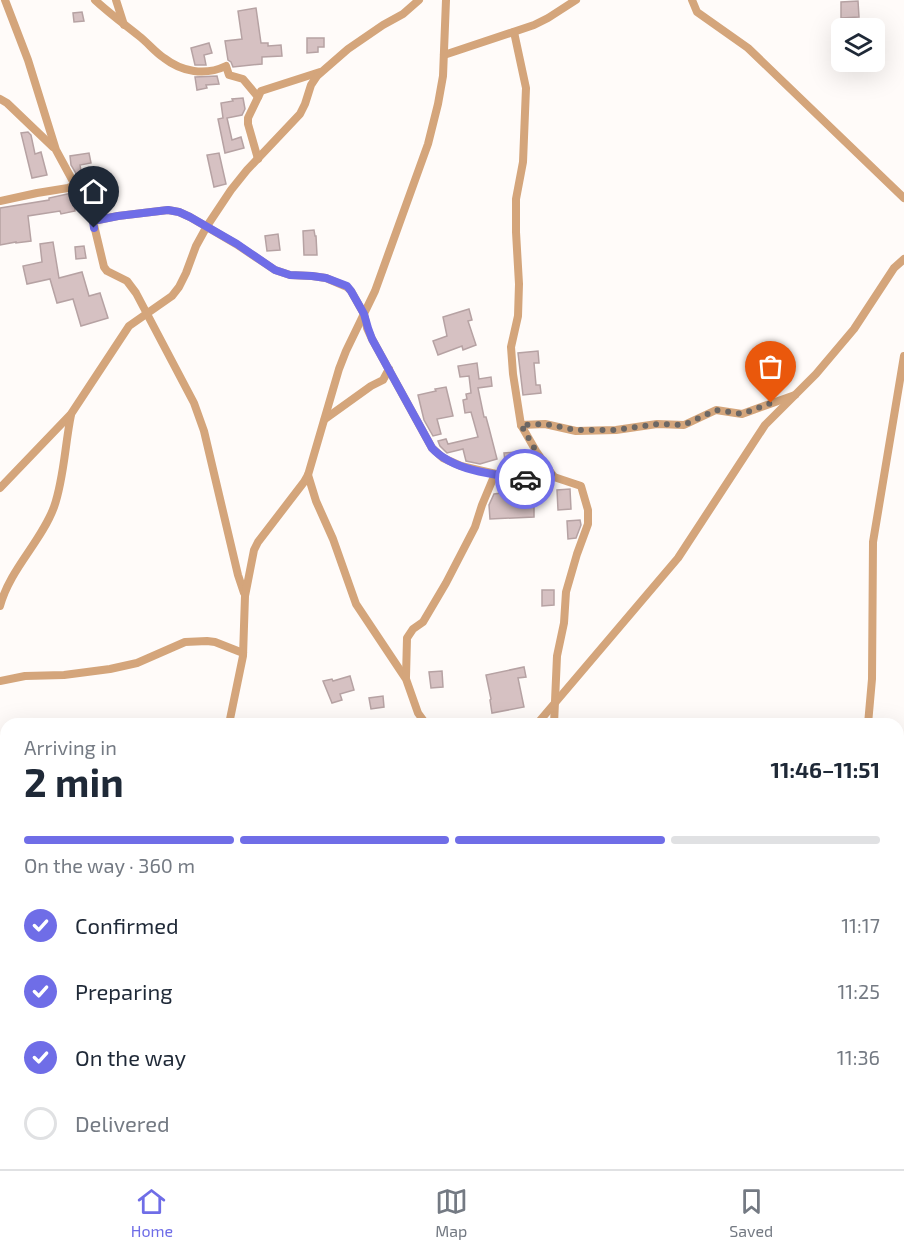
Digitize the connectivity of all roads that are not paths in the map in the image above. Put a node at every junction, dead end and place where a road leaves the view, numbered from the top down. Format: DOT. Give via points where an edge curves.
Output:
graph roads {
  1 [pos="4,0"];
  2 [pos="95,0"];
  3 [pos="116,0"];
  4 [pos="419,0"];
  5 [pos="446,0"];
  6 [pos="576,0"];
  7 [pos="692,0"];
  8 [pos="124,25"];
  9 [pos="514,32"];
  10 [pos="444,55"];
  11 [pos="323,71"];
  12 [pos="258,97"];
  13 [pos="0,99"];
  14 [pos="56,150"];
  15 [pos="258,159"];
  16 [pos="75,185"];
  17 [pos="904,198"];
  18 [pos="0,201"];
  19 [pos="93,221"];
  20 [pos="207,226"];
  21 [pos="904,259"];
  22 [pos="147,313"];
  23 [pos="364,314"];
  24 [pos="904,356"];
  25 [pos="389,369"];
  26 [pos="383,380"];
  27 [pos="398,384"];
  28 [pos="796,394"];
  29 [pos="72,414"];
  30 [pos="324,419"];
  31 [pos="521,425"];
  32 [pos="495,474"];
  33 [pos="308,475"];
  34 [pos="554,477"];
  35 [pos="0,488"];
  36 [pos="245,596"];
  37 [pos="0,606"];
  38 [pos="243,653"];
  39 [pos="406,679"];
  40 [pos="0,681"];
  41 [pos="554,704"];
  42 [pos="418,713"];
  43 [pos="230,718"];
  44 [pos="417,718"];
  45 [pos="422,718"];
  46 [pos="542,718"];
  47 [pos="554,718"];
  48 [pos="868,718"];
  1 -- 14 [label="street" via="28,60"];
  2 -- 8 [label="street"];
  3 -- 8 [label="street"];
  4 -- 11 [label="street"];
  5 -- 10 [label="street"];
  6 -- 9 [label="street" via="548,18"];
  7 -- 17 [label="street" via="698,12 748,48"];
  8 -- 12 [label="street" via="165,59 187,70 200,73 226,66 229,75 243,79"];
  9 -- 10 [label="street"];
  9 -- 31 [label="street" via="526,88 516,199 518,316 511,348"];
  10 -- 23 [label="street" via="428,144"];
  11 -- 12 [label="street" via="261,92"];
  11 -- 15 [label="street" via="311,85 300,114"];
  12 -- 15 [label="street" via="248,118"];
  13 -- 14 [label="street"];
  14 -- 16 [label="street"];
  15 -- 20 [label="street"];
  16 -- 18 [label="street"];
  16 -- 19 [label="street"];
  19 -- 20 [label="street" via="168,210"];
  19 -- 22 [label="street" via="104,267 127,281"];
  20 -- 22 [label="street" via="179,287"];
  20 -- 23 [label="street" via="275,270 341,283 351,291"];
  21 -- 28 [label="street" via="854,329"];
  22 -- 29 [label="street" via="129,326"];
  22 -- 36 [label="street" via="192,396"];
  23 -- 25 [label="street" via="372,339"];
  23 -- 30 [label="street" via="343,360"];
  24 -- 48 [label="street" via="873,543 872,679"];
  25 -- 26 [label="street"];
  25 -- 27 [label="street"];
  26 -- 27 [label="street"];
  26 -- 30 [label="street"];
  27 -- 32 [label="street" via="438,454 461,466"];
  28 -- 31 [label="street" via="742,414 716,410 684,425 576,430 545,424"];
  28 -- 41 [label="street" via="765,425 678,558"];
  29 -- 35 [label="street"];
  29 -- 37 [label="street" via="54,507"];
  30 -- 33 [label="street"];
  31 -- 34 [label="street"];
  32 -- 34 [label="street" via="526,479"];
  32 -- 39 [label="street" via="446,583 423,622 406,638"];
  33 -- 36 [label="street" via="258,542"];
  33 -- 39 [label="street" via="356,604"];
  34 -- 41 [label="street" via="581,486 589,516 566,592"];
  36 -- 38 [label="street"];
  38 -- 40 [label="street" via="215,642 185,642 137,663 110,669"];
  38 -- 43 [label="street"];
  39 -- 42 [label="street"];
  41 -- 46 [label="street"];
  41 -- 47 [label="street"];
  42 -- 44 [label="street"];
  42 -- 45 [label="street"];
}
